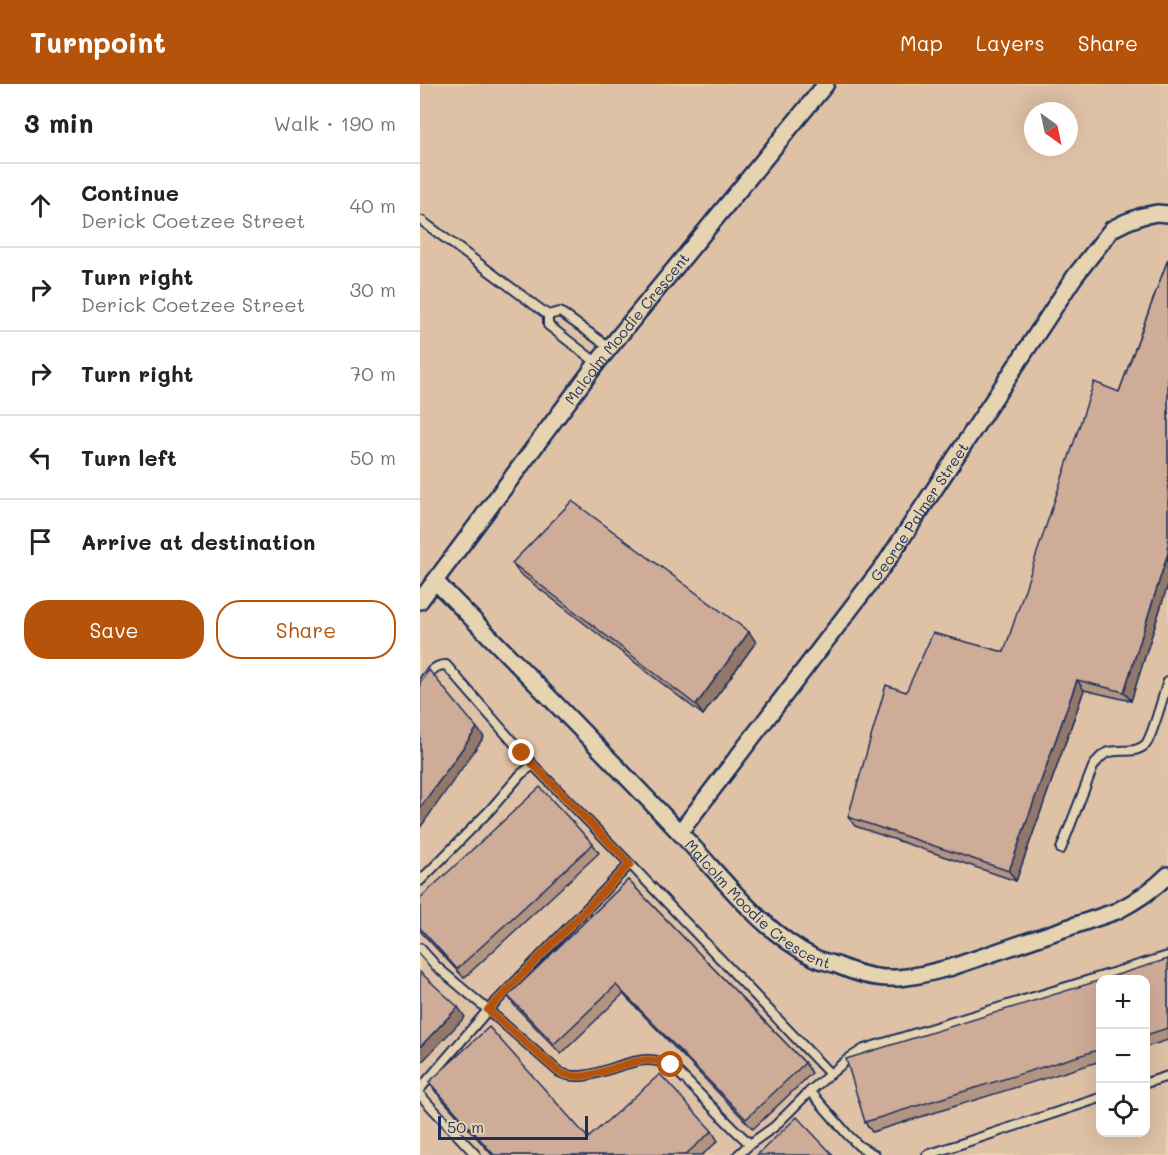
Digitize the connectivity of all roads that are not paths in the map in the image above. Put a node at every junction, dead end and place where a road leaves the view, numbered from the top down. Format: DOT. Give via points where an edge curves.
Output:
graph roads {
  1 [pos="826,84"];
  2 [pos="1168,214"];
  3 [pos="422,221"];
  4 [pos="548,315"];
  5 [pos="609,347"];
  6 [pos="597,363"];
  7 [pos="435,581"];
  8 [pos="420,601"];
  9 [pos="1168,681"];
  10 [pos="420,686"];
  11 [pos="533,765"];
  12 [pos="680,832"];
  13 [pos="1061,849"];
  14 [pos="630,864"];
  15 [pos="1168,875"];
  16 [pos="420,881"];
  17 [pos="420,948"];
  18 [pos="1168,956"];
  19 [pos="488,1010"];
  20 [pos="830,1074"];
  21 [pos="1168,1076"];
  22 [pos="1150,1082"];
  23 [pos="420,1089"];
  24 [pos="810,1091"];
  25 [pos="420,1095"];
  26 [pos="1096,1100"];
  27 [pos="750,1144"];
  28 [pos="476,1155"];
  29 [pos="738,1155"];
  30 [pos="875,1155"];
  31 [pos="927,1155"];
  1 -- 5 [label="street, Malcolm Moodie Crescent"];
  2 -- 12 [label="street, George Palmer Street" via="1142,216 1112,229 1075,276 887,561"];
  3 -- 4 [label="lane"];
  4 -- 5 [label="lane" via="560,312"];
  4 -- 6 [label="lane" via="549,325"];
  5 -- 6 [label="street, Malcolm Moodie Crescent"];
  6 -- 7 [label="street, Malcolm Moodie Crescent"];
  7 -- 8 [label="street, Malcolm Moodie Crescent"];
  7 -- 12 [label="street, Malcolm Moodie Crescent"];
  9 -- 13 [label="lane" via="1145,746 1134,751 1109,752 1093,767"];
  10 -- 11 [label="lane" via="432,671 446,665"];
  11 -- 14 [label="lane"];
  11 -- 16 [label="lane"];
  12 -- 15 [label="street, Malcolm Moodie Crescent" via="748,906 791,944 853,972 888,978 952,967 1117,911"];
  14 -- 19 [label="lane"];
  14 -- 20 [label="lane"];
  17 -- 19 [label="lane"];
  18 -- 20 [label="lane" via="864,1049"];
  19 -- 23 [label="lane"];
  19 -- 27 [label="lane" via="566,1076 592,1074 645,1060 671,1065"];
  20 -- 24 [label="lane"];
  21 -- 22 [label="lane"];
  24 -- 27 [label="lane" via="774,1127"];
  24 -- 30 [label="lane" via="859,1146"];
  25 -- 28 [label="lane"];
  26 -- 31 [label="lane"];
  27 -- 29 [label="lane"];
}
